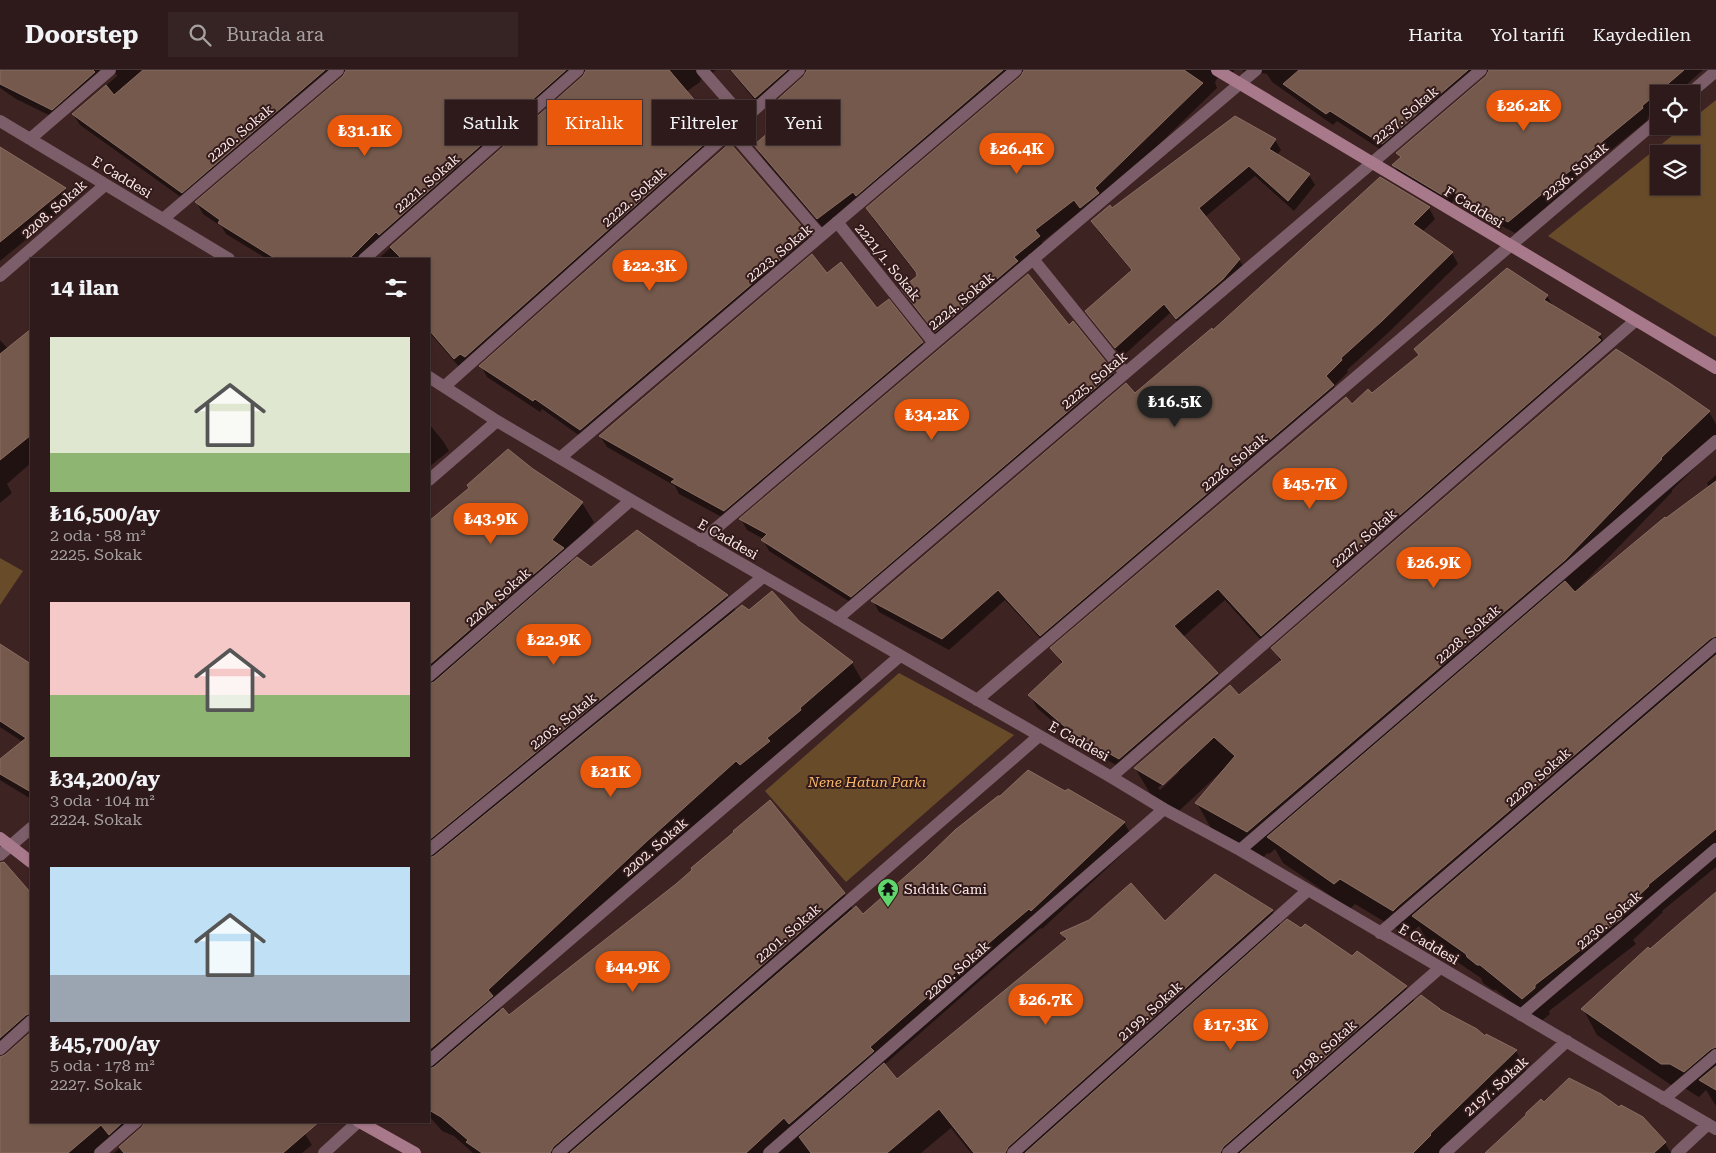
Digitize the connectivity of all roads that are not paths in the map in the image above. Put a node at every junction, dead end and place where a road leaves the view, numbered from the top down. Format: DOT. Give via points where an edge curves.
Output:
graph roads {
  1 [pos="110,70"];
  2 [pos="338,70"];
  3 [pos="578,70"];
  4 [pos="702,70"];
  5 [pos="799,70"];
  6 [pos="1016,70"];
  7 [pos="1217,70"];
  8 [pos="1256,70"];
  9 [pos="1481,70"];
  10 [pos="1716,71"];
  11 [pos="1240,84"];
  12 [pos="1700,85"];
  13 [pos="728,100"];
  14 [pos="756,108"];
  15 [pos="0,121"];
  16 [pos="1650,128"];
  17 [pos="30,139"];
  18 [pos="714,145"];
  19 [pos="742,145"];
  20 [pos="1371,163"];
  21 [pos="105,185"];
  22 [pos="163,219"];
  23 [pos="837,222"];
  24 [pos="822,236"];
  25 [pos="1510,246"];
  26 [pos="227,258"];
  27 [pos="365,258"];
  28 [pos="1034,259"];
  29 [pos="0,276"];
  30 [pos="1636,321"];
  31 [pos="934,343"];
  32 [pos="1716,368"];
  33 [pos="1126,373"];
  34 [pos="430,378"];
  35 [pos="445,386"];
  36 [pos="497,421"];
  37 [pos="1716,441"];
  38 [pos="560,458"];
  39 [pos="430,479"];
  40 [pos="631,500"];
  41 [pos="701,541"];
  42 [pos="763,577"];
  43 [pos="837,619"];
  44 [pos="1716,644"];
  45 [pos="900,656"];
  46 [pos="430,675"];
  47 [pos="977,700"];
  48 [pos="1039,736"];
  49 [pos="1111,776"];
  50 [pos="1164,809"];
  51 [pos="30,829"];
  52 [pos="0,838"];
  53 [pos="11,846"];
  54 [pos="430,849"];
  55 [pos="1716,849"];
  56 [pos="1240,850"];
  57 [pos="0,855"];
  58 [pos="30,861"];
  59 [pos="1307,891"];
  60 [pos="1380,933"];
  61 [pos="1440,968"];
  62 [pos="1522,1015"];
  63 [pos="30,1023"];
  64 [pos="1567,1041"];
  65 [pos="0,1049"];
  66 [pos="1716,1055"];
  67 [pos="430,1061"];
  68 [pos="1664,1099"];
  69 [pos="135,1123"];
  70 [pos="356,1123"];
  71 [pos="362,1123"];
  72 [pos="1712,1127"];
  73 [pos="100,1153"];
  74 [pos="324,1153"];
  75 [pos="415,1153"];
  76 [pos="558,1153"];
  77 [pos="770,1153"];
  78 [pos="1013,1153"];
  79 [pos="1228,1153"];
  80 [pos="1445,1153"];
  81 [pos="1677,1153"];
  1 -- 17 [label="street"];
  2 -- 22 [label="street, 2220. Sokak"];
  3 -- 27 [label="street, 2221. Sokak"];
  4 -- 13 [label="street"];
  5 -- 14 [label="street, 2222. Sokak"];
  6 -- 23 [label="street, 2223. Sokak"];
  7 -- 11 [label="street, F Caddesi"];
  8 -- 11 [label="street, 2224. Sokak"];
  9 -- 20 [label="street, 2237. Sokak"];
  10 -- 12 [label="street"];
  11 -- 20 [label="street, F Caddesi"];
  11 -- 28 [label="street, 2224. Sokak"];
  15 -- 17 [label="street, E Caddesi"];
  16 -- 25 [label="street, 2236. Sokak"];
  17 -- 21 [label="street, E Caddesi"];
  18 -- 35 [label="street, 2222. Sokak"];
  19 -- 24 [label="street"];
  20 -- 25 [label="street, F Caddesi"];
  20 -- 33 [label="street, 2225. Sokak"];
  21 -- 22 [label="street, E Caddesi"];
  21 -- 29 [label="street, 2208. Sokak"];
  22 -- 26 [label="street, E Caddesi"];
  23 -- 24 [label="street, 2223. Sokak"];
  23 -- 31 [label="street, 2221/1. Sokak"];
  24 -- 38 [label="street, 2223. Sokak"];
  25 -- 30 [label="street, F Caddesi"];
  25 -- 47 [label="street, 2226. Sokak"];
  28 -- 31 [label="street, 2224. Sokak"];
  28 -- 33 [label="street"];
  30 -- 32 [label="street, F Caddesi"];
  30 -- 49 [label="street, 2227. Sokak"];
  31 -- 41 [label="street, 2224. Sokak"];
  33 -- 43 [label="street, 2225. Sokak"];
  34 -- 35 [label="street, E Caddesi"];
  35 -- 36 [label="street, E Caddesi"];
  36 -- 38 [label="street, E Caddesi"];
  36 -- 39 [label="street"];
  37 -- 56 [label="street, 2228. Sokak"];
  38 -- 40 [label="street, E Caddesi"];
  40 -- 41 [label="street, E Caddesi"];
  40 -- 46 [label="street, 2204. Sokak"];
  41 -- 42 [label="street, E Caddesi"];
  42 -- 43 [label="street, E Caddesi"];
  42 -- 54 [label="street, 2203. Sokak"];
  43 -- 45 [label="street, E Caddesi"];
  44 -- 60 [label="street, 2229. Sokak"];
  45 -- 47 [label="street, E Caddesi"];
  45 -- 67 [label="street, 2202. Sokak"];
  47 -- 48 [label="street, E Caddesi"];
  48 -- 49 [label="street, E Caddesi"];
  48 -- 76 [label="street, 2201. Sokak"];
  49 -- 50 [label="street, E Caddesi"];
  50 -- 56 [label="street, E Caddesi"];
  50 -- 77 [label="street, 2200. Sokak"];
  51 -- 53 [label="street"];
  52 -- 53 [label="street"];
  53 -- 57 [label="street"];
  53 -- 58 [label="street"];
  55 -- 62 [label="street, 2230. Sokak"];
  56 -- 59 [label="street, E Caddesi"];
  59 -- 60 [label="street, E Caddesi"];
  59 -- 78 [label="street, 2199. Sokak"];
  60 -- 61 [label="street, E Caddesi"];
  61 -- 62 [label="street, E Caddesi"];
  61 -- 79 [label="street, 2198. Sokak"];
  62 -- 64 [label="street, E Caddesi"];
  63 -- 65 [label="street"];
  64 -- 68 [label="street, E Caddesi"];
  64 -- 80 [label="street, 2197. Sokak"];
  66 -- 68 [label="street"];
  68 -- 72 [label="street, E Caddesi"];
  69 -- 73 [label="street"];
  70 -- 74 [label="street"];
  71 -- 75 [label="street"];
  72 -- 81 [label="street"];
}
